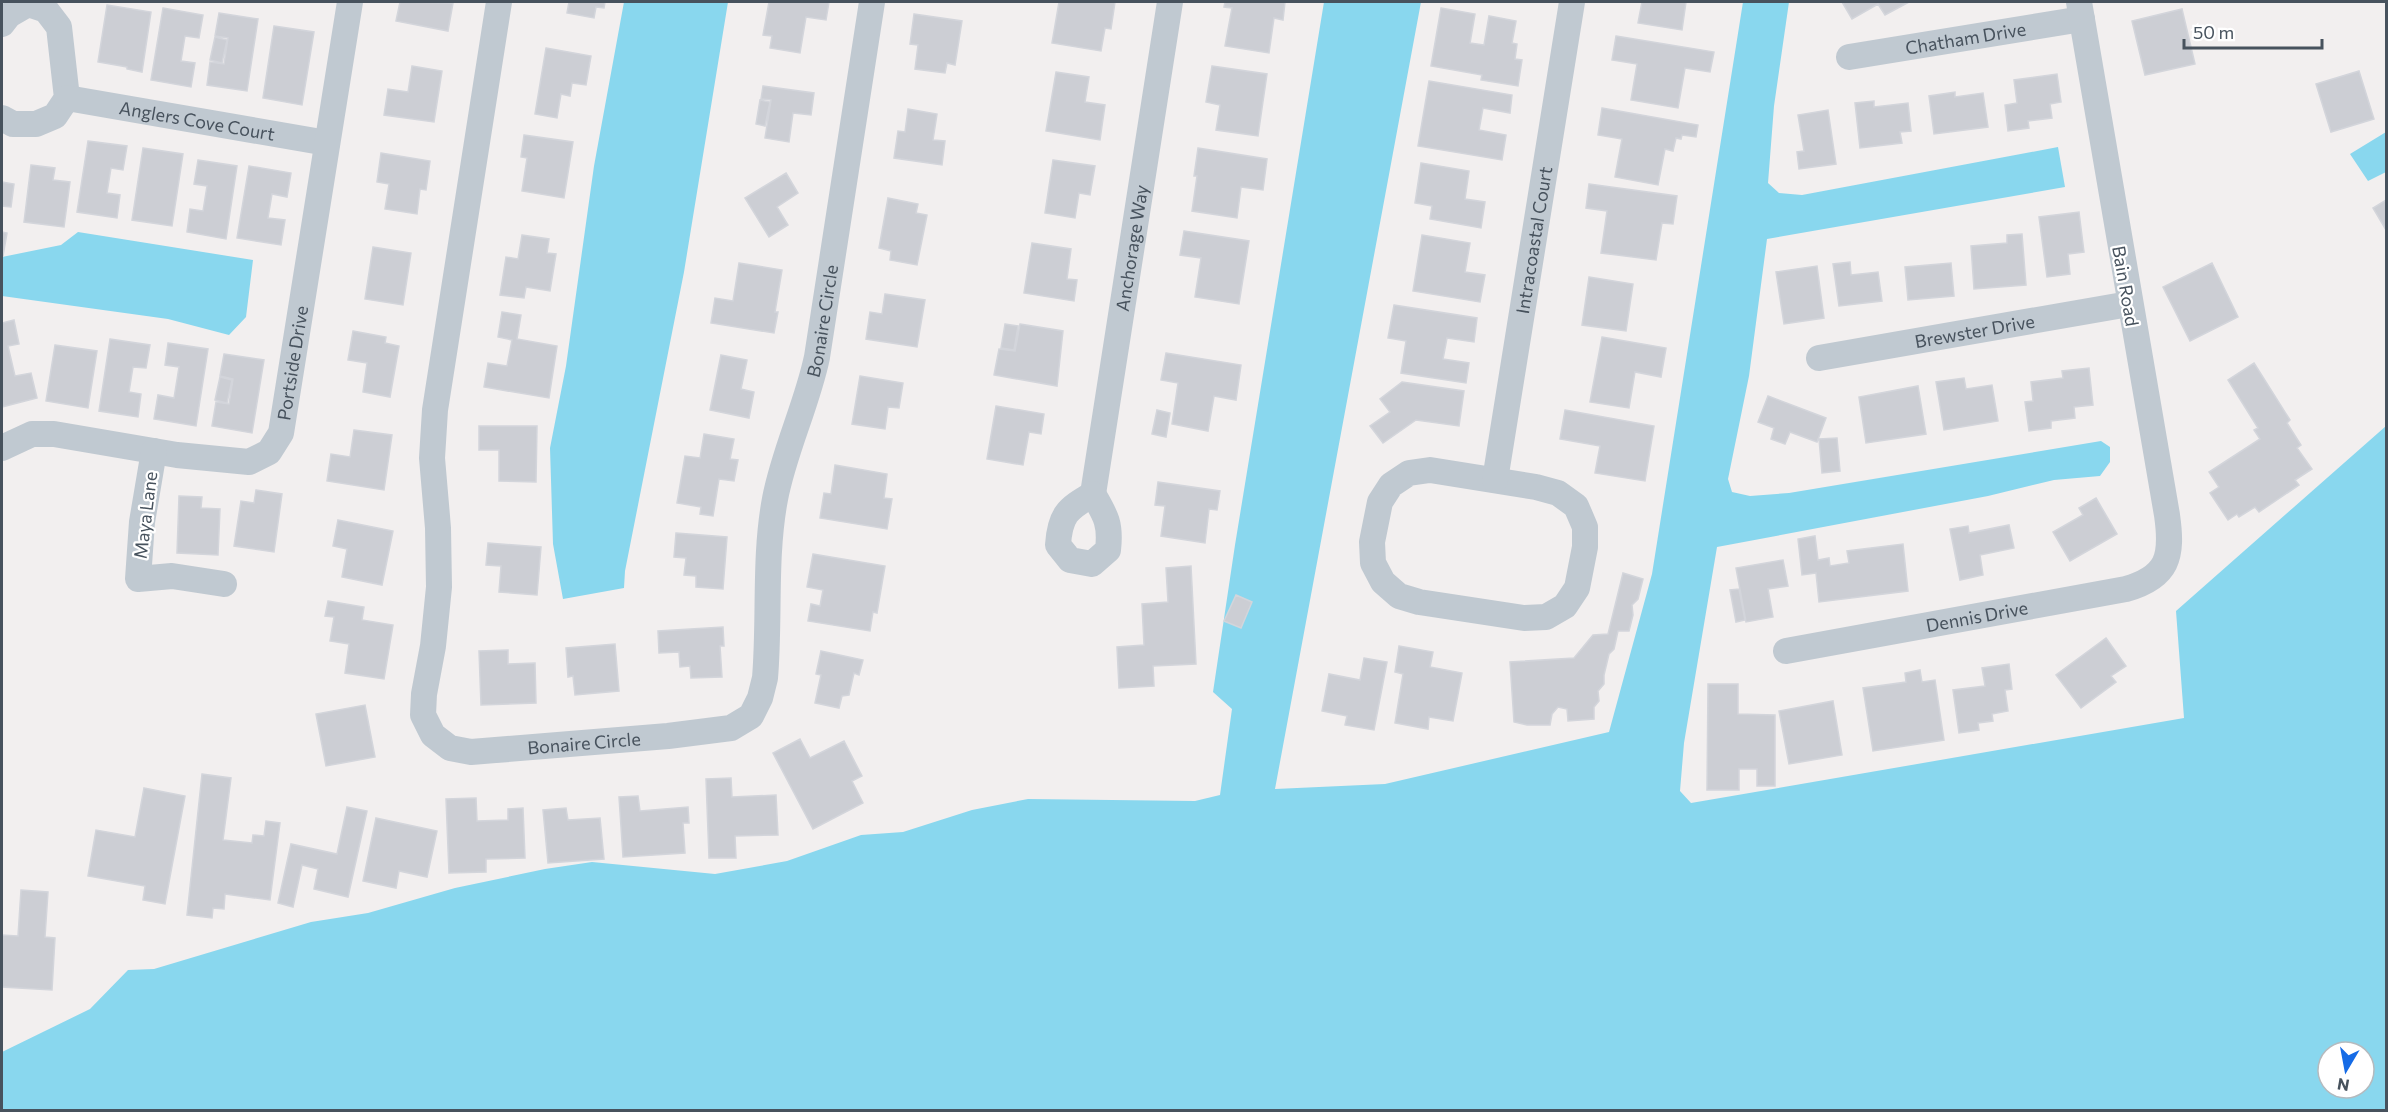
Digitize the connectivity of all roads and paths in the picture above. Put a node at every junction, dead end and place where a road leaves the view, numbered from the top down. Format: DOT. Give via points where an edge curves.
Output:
graph roads {
  1 [pos="350,2"];
  2 [pos="499,2"];
  3 [pos="872,2"];
  4 [pos="1170,2"];
  5 [pos="1572,2"];
  6 [pos="2080,10"];
  7 [pos="2,24"];
  8 [pos="1849,57"];
  9 [pos="67,98"];
  10 [pos="2,118"];
  11 [pos="327,143"];
  12 [pos="2129,304"];
  13 [pos="1819,358"];
  14 [pos="2,448"];
  15 [pos="154,451"];
  16 [pos="1495,480"];
  17 [pos="1093,494"];
  18 [pos="2163,569"];
  19 [pos="224,584"];
  20 [pos="1786,651"];
  1 -- 11 [label="street, Portside Drive"];
  2 -- 3 [label="street, Bonaire Circle" via="440,364 432,458 439,587 423,715 433,735 450,748 471,752 731,728 751,716 765,678 775,498 817,357"];
  4 -- 17 [label="street, Anchorage Way"];
  5 -- 16 [label="street, Intracoastal Court"];
  6 -- 8 [label="street, Chatham Drive"];
  6 -- 12 [label="street, Bain Road"];
  7 -- 9 [label="street" via="27,4 46,10 59,27"];
  9 -- 10 [label="street" via="55,116 36,124 14,124"];
  9 -- 11 [label="street, Anglers Cove Court"];
  11 -- 15 [label="street, Portside Drive" via="281,433 269,452 249,462"];
  12 -- 13 [label="street, Brewster Drive"];
  12 -- 18 [label="street, Bain Road" via="2170,537"];
  14 -- 15 [label="street, Portside Drive" via="32,434 54,434"];
  15 -- 19 [label="street, Maya Lane" via="142,522 138,579 172,576"];
  16 -- 16 [label="street" via="1430,470 1409,473 1391,485 1380,502 1372,542 1373,564 1383,582 1399,596 1419,602 1524,618 1546,616 1565,606 1577,588 1585,547 1585,527 1576,506 1558,493"];
  18 -- 20 [label="street, Dennis Drive" via="2146,583 2126,589"];
}
